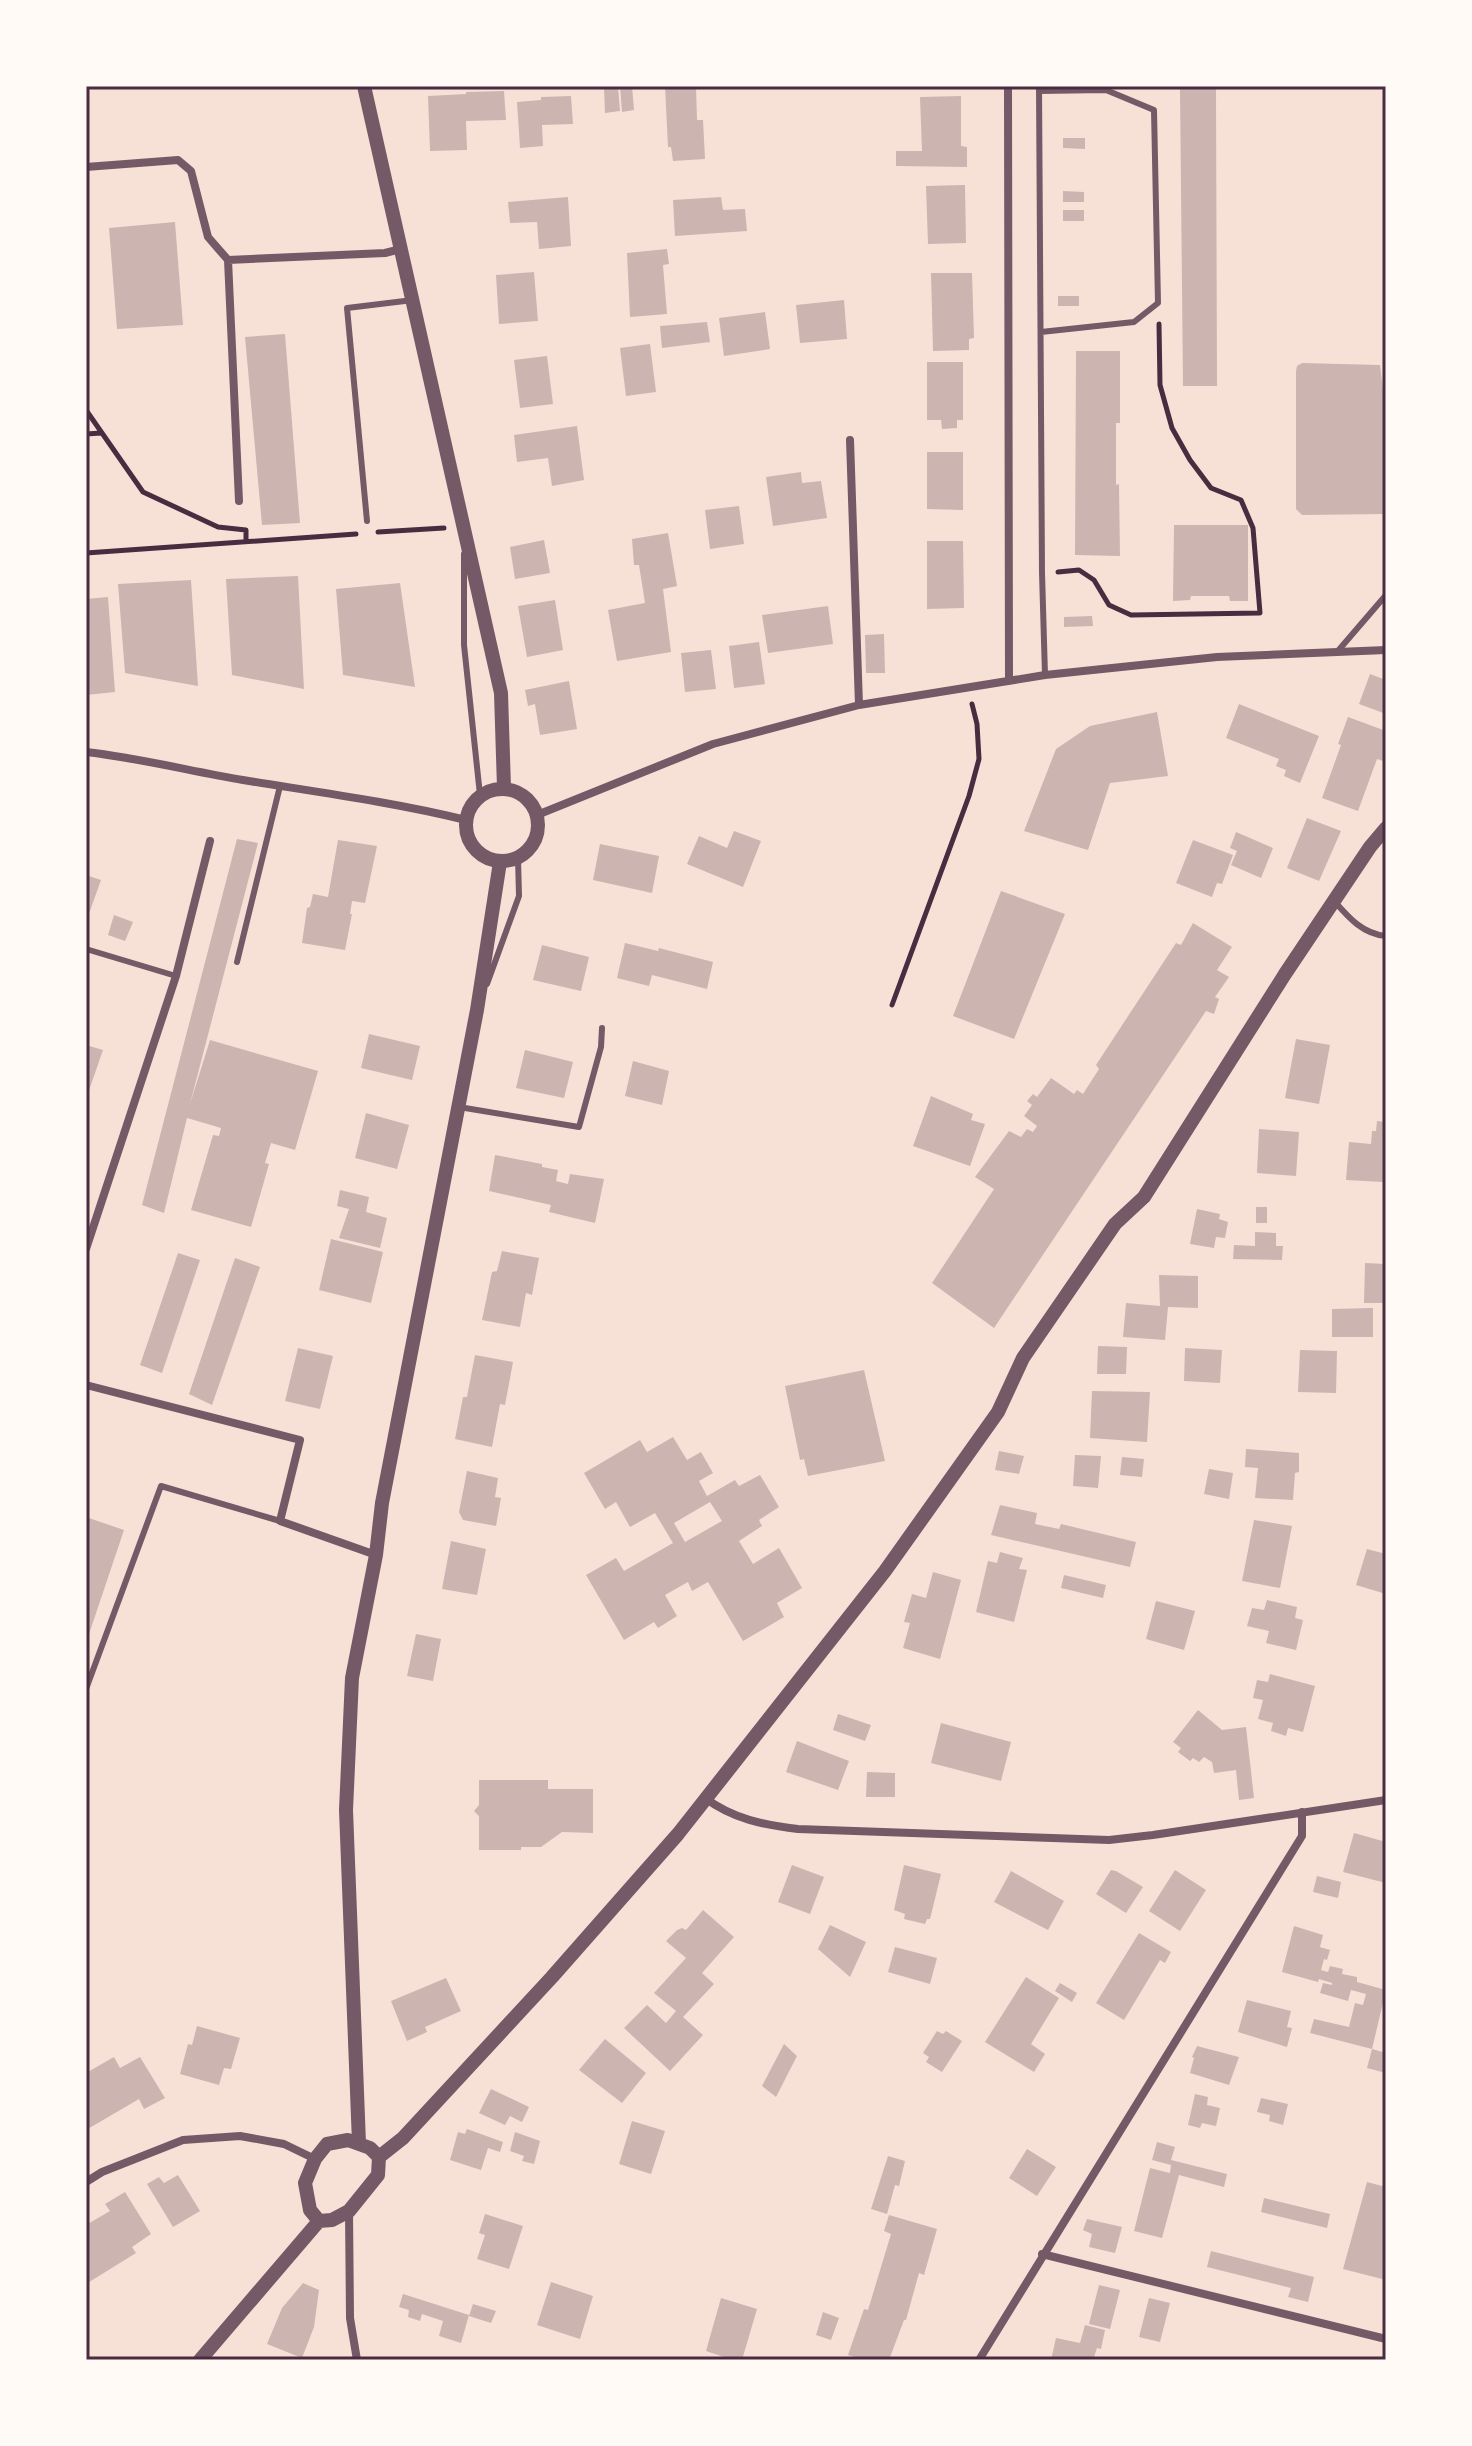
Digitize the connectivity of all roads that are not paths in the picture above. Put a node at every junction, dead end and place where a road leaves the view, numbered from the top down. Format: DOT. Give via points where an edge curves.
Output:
graph roads {
  1 [pos="364,86"];
  2 [pos="1008,86"];
  3 [pos="1039,89"];
  4 [pos="86,167"];
  5 [pos="401,249"];
  6 [pos="228,260"];
  7 [pos="413,300"];
  8 [pos="1041,332"];
  9 [pos="850,440"];
  10 [pos="239,501"];
  11 [pos="367,521"];
  12 [pos="463,527"];
  13 [pos="1386,595"];
  14 [pos="1386,650"];
  15 [pos="1337,652"];
  16 [pos="1045,675"];
  17 [pos="1009,681"];
  18 [pos="859,705"];
  19 [pos="86,752"];
  20 [pos="280,786"];
  21 [pos="504,788"];
  22 [pos="480,795"];
  23 [pos="537,815"];
  24 [pos="466,820"];
  25 [pos="1386,828"];
  26 [pos="210,841"];
  27 [pos="518,858"];
  28 [pos="500,862"];
  29 [pos="1334,901"];
  30 [pos="1386,936"];
  31 [pos="86,949"];
  32 [pos="237,962"];
  33 [pos="176,976"];
  34 [pos="477,1010"];
  35 [pos="602,1028"];
  36 [pos="459,1107"];
  37 [pos="86,1249"];
  38 [pos="86,1385"];
  39 [pos="280,1521"];
  40 [pos="376,1555"];
  41 [pos="86,1689"];
  42 [pos="704,1798"];
  43 [pos="1386,1800"];
  44 [pos="1302,1812"];
  45 [pos="359,2143"];
  46 [pos="379,2157"];
  47 [pos="315,2159"];
  48 [pos="86,2182"];
  49 [pos="349,2211"];
  50 [pos="319,2221"];
  51 [pos="1042,2254"];
  52 [pos="1386,2339"];
  53 [pos="200,2360"];
  54 [pos="357,2360"];
  55 [pos="979,2360"];
  1 -- 5 [label="street"];
  2 -- 17 [label="street"];
  3 -- 8 [label="lane"];
  3 -- 8 [label="lane" via="1106,90 1154,110 1158,303 1134,322"];
  4 -- 6 [label="street" via="178,160 191,171 208,237"];
  5 -- 6 [label="street"];
  5 -- 7 [label="street"];
  6 -- 10 [label="street"];
  7 -- 11 [label="lane" via="347,308"];
  7 -- 12 [label="street"];
  8 -- 16 [label="lane"];
  9 -- 18 [label="street"];
  12 -- 21 [label="street" via="501,693"];
  12 -- 22 [label="lane" via="464,645"];
  13 -- 15 [label="lane"];
  14 -- 15 [label="street"];
  15 -- 16 [label="street" via="1217,657"];
  16 -- 17 [label="street"];
  17 -- 18 [label="street"];
  18 -- 23 [label="street" via="713,744"];
  19 -- 20 [label="street"];
  20 -- 24 [label="street"];
  20 -- 32 [label="lane"];
  21 -- 22 [label="street"];
  21 -- 23 [label="street" via="528,800"];
  22 -- 24 [label="street"];
  23 -- 27 [label="street" via="538,832"];
  24 -- 28 [label="street" via="472,847"];
  25 -- 29 [label="street"];
  26 -- 33 [label="street"];
  27 -- 28 [label="street"];
  27 -- 34 [label="lane" via="519,896"];
  28 -- 34 [label="street"];
  29 -- 30 [label="lane" via="1354,924"];
  29 -- 42 [label="street" via="1144,1197 1115,1224 1023,1358 989,1425 885,1571"];
  31 -- 33 [label="lane"];
  33 -- 37 [label="street"];
  34 -- 36 [label="street"];
  35 -- 36 [label="lane" via="579,1127"];
  36 -- 40 [label="street"];
  38 -- 39 [label="street" via="300,1440"];
  39 -- 40 [label="street"];
  39 -- 41 [label="lane" via="161,1486"];
  40 -- 45 [label="street" via="352,1678 346,1810"];
  42 -- 44 [label="street" via="725,1813 798,1829 1109,1840"];
  42 -- 46 [label="street" via="552,1977 403,2138"];
  43 -- 44 [label="street"];
  44 -- 51 [label="street" via="1302,1836"];
  45 -- 46 [label="street"];
  45 -- 47 [label="street" via="327,2144"];
  46 -- 49 [label="street" via="378,2175"];
  47 -- 48 [label="street" via="284,2144 240,2136 183,2140"];
  47 -- 50 [label="street" via="305,2183 310,2210"];
  49 -- 50 [label="street"];
  49 -- 54 [label="street" via="350,2318"];
  50 -- 53 [label="street"];
  51 -- 52 [label="street"];
  51 -- 55 [label="street"];
}
